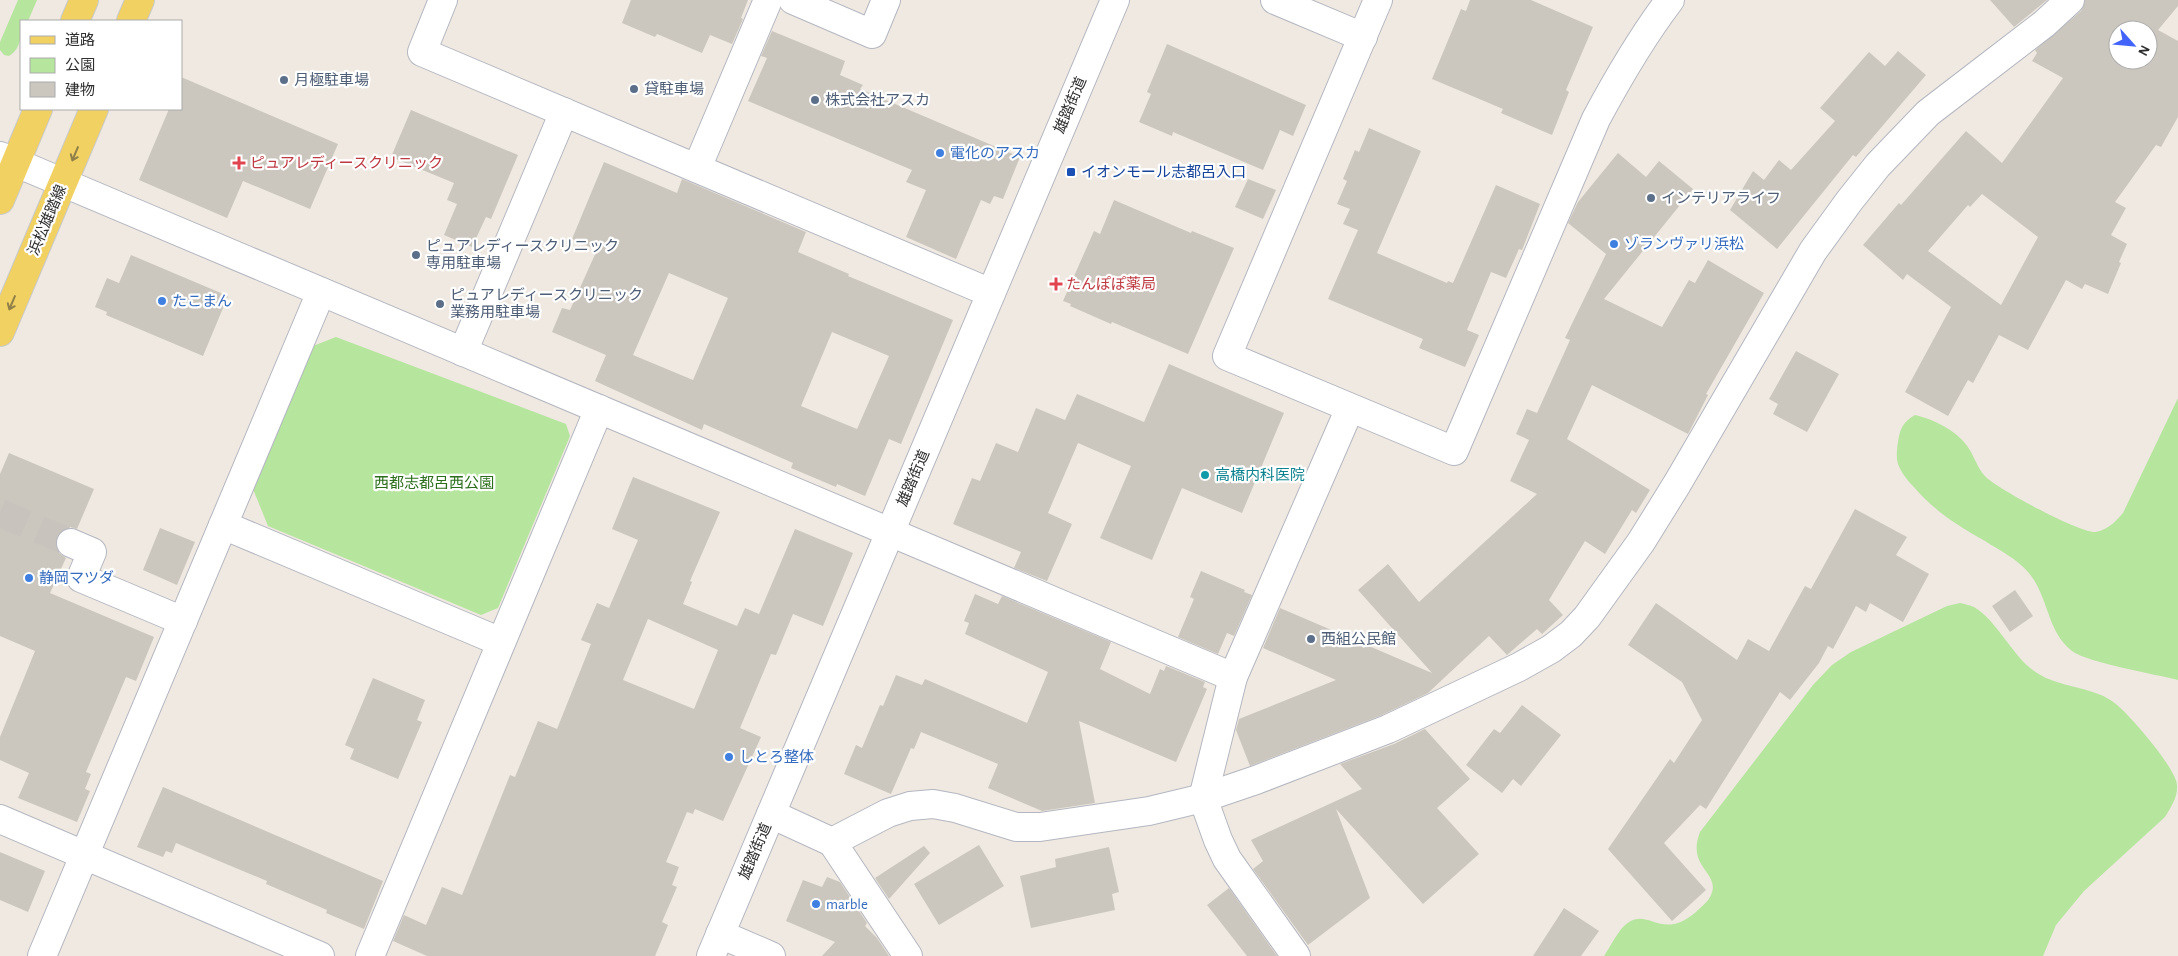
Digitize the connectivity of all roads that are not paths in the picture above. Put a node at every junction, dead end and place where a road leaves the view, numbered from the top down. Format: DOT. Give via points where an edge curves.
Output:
graph roads {
  1 [pos="84,0"];
  2 [pos="140,0"];
  3 [pos="443,0"];
  4 [pos="768,0"];
  5 [pos="793,0"];
  6 [pos="886,0"];
  7 [pos="1115,0"];
  8 [pos="1275,0"];
  9 [pos="1378,0"];
  10 [pos="1670,0"];
  11 [pos="2070,0"];
  12 [pos="75,20"];
  13 [pos="131,20"];
  14 [pos="1363,37"];
  15 [pos="37,110"];
  16 [pos="94,110"];
  17 [pos="564,112"];
  18 [pos="8,159"];
  19 [pos="696,168"];
  20 [pos="62,182"];
  21 [pos="0,200"];
  22 [pos="321,292"];
  23 [pos="991,293"];
  24 [pos="0,332"];
  25 [pos="463,352"];
  26 [pos="1350,408"];
  27 [pos="599,409"];
  28 [pos="223,525"];
  29 [pos="890,532"];
  30 [pos="71,543"];
  31 [pos="183,620"];
  32 [pos="501,642"];
  33 [pos="1234,677"];
  34 [pos="1203,798"];
  35 [pos="771,814"];
  36 [pos="0,819"];
  37 [pos="832,842"];
  38 [pos="84,855"];
  39 [pos="715,945"];
  40 [pos="42,956"];
  41 [pos="320,956"];
  42 [pos="370,956"];
  43 [pos="771,956"];
  44 [pos="908,956"];
  45 [pos="1296,956"];
  1 -- 12 [label="main road"];
  2 -- 13 [label="main road"];
  3 -- 17 [label="street" via="422,52"];
  4 -- 19 [label="street"];
  5 -- 6 [label="street" via="872,34"];
  7 -- 23 [label="street, 雄踏街道"];
  8 -- 14 [label="street"];
  9 -- 14 [label="street"];
  10 -- 26 [label="street" via="1651,24 1596,120 1454,451"];
  11 -- 34 [label="street" via="2044,24 1928,113 1878,165 1850,200 1814,251 1642,542 1597,605 1571,634 1519,667 1388,729"];
  14 -- 26 [label="street" via="1227,356"];
  15 -- 18 [label="main road"];
  16 -- 20 [label="main road, 浜松雄踏線, one-way"];
  17 -- 19 [label="street"];
  17 -- 25 [label="street"];
  18 -- 20 [label="street"];
  18 -- 21 [label="main road"];
  19 -- 23 [label="street"];
  20 -- 22 [label="street"];
  20 -- 24 [label="main road, 浜松雄踏線, one-way"];
  22 -- 25 [label="street"];
  22 -- 28 [label="street"];
  23 -- 29 [label="street, 雄踏街道"];
  25 -- 27 [label="street"];
  26 -- 33 [label="street"];
  27 -- 29 [label="street"];
  27 -- 32 [label="street"];
  28 -- 31 [label="street"];
  28 -- 32 [label="street"];
  29 -- 33 [label="street"];
  29 -- 35 [label="street, 雄踏街道"];
  30 -- 31 [label="street" via="92,552 81,578"];
  31 -- 38 [label="street"];
  32 -- 42 [label="street"];
  33 -- 34 [label="street"];
  34 -- 37 [label="street" via="1149,811 1040,827 1016,827 933,804 910,806 888,813"];
  34 -- 45 [label="street" via="1227,859"];
  35 -- 37 [label="street"];
  35 -- 39 [label="street, 雄踏街道"];
  36 -- 38 [label="street"];
  37 -- 44 [label="street"];
  38 -- 40 [label="street"];
  38 -- 41 [label="street"];
  39 -- 43 [label="street"];
}
